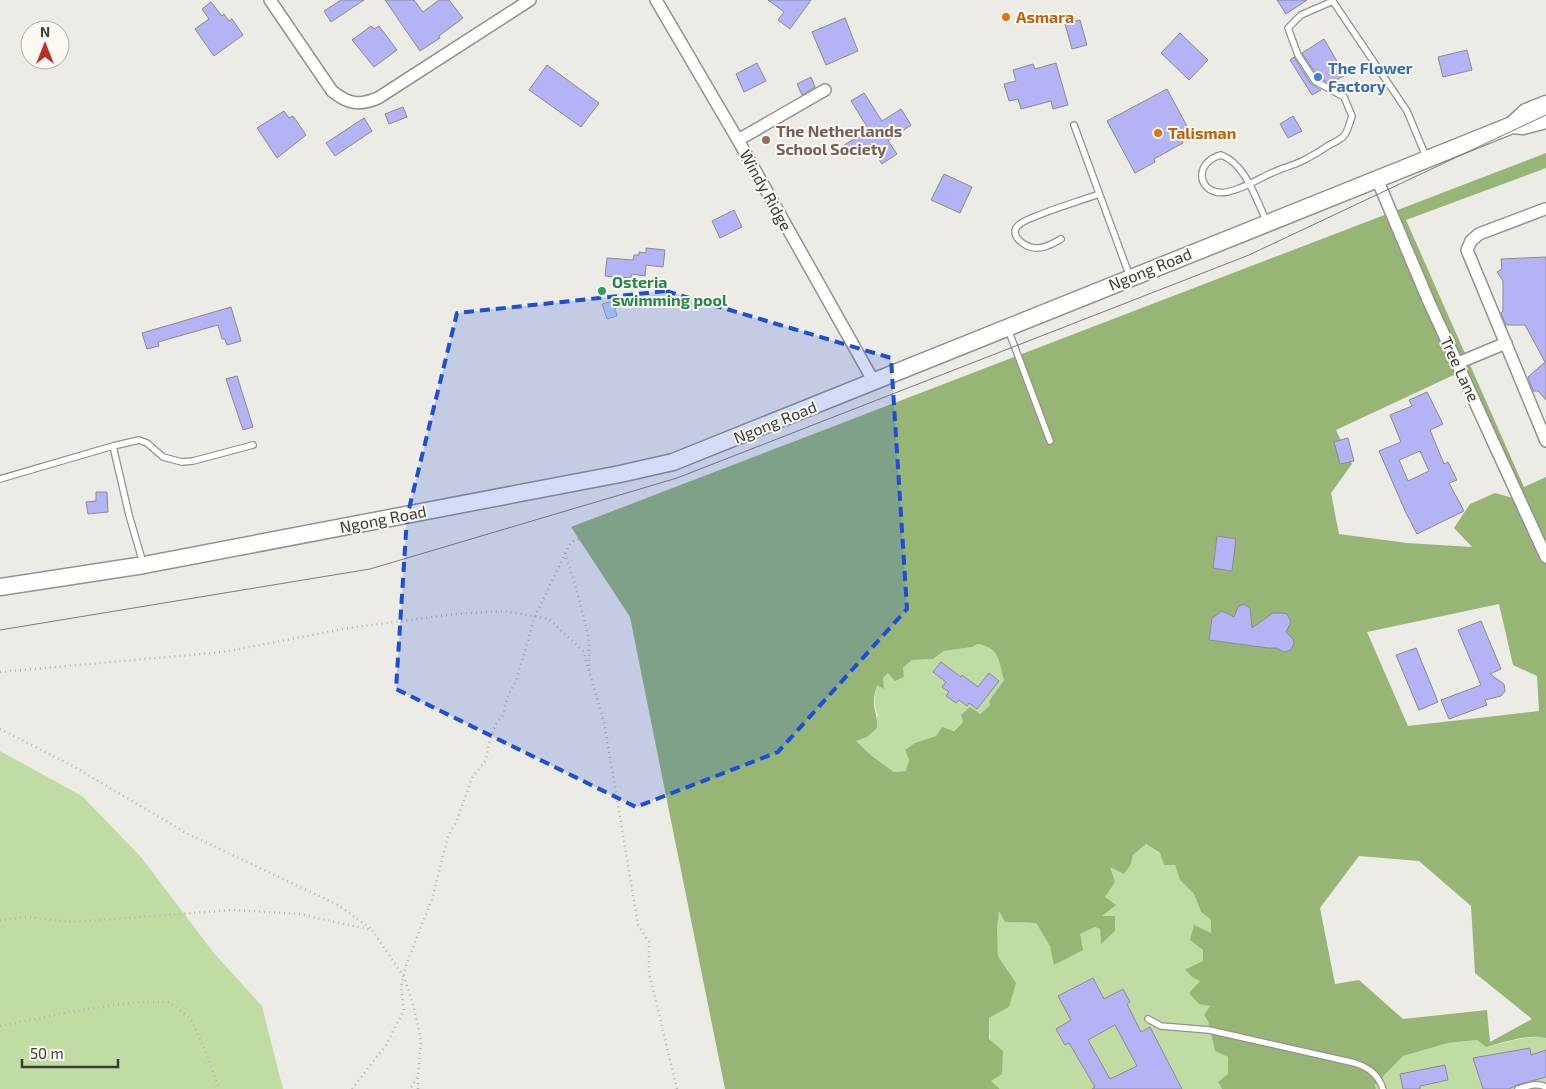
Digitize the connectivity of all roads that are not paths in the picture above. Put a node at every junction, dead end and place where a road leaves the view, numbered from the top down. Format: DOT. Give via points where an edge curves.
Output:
graph roads {
  1 [pos="270,0"];
  2 [pos="530,0"];
  3 [pos="656,0"];
  4 [pos="1333,0"];
  5 [pos="824,90"];
  6 [pos="1546,104"];
  7 [pos="1546,120"];
  8 [pos="1074,125"];
  9 [pos="1512,125"];
  10 [pos="738,140"];
  11 [pos="1427,158"];
  12 [pos="1377,179"];
  13 [pos="1248,184"];
  14 [pos="1099,194"];
  15 [pos="1545,209"];
  16 [pos="1267,222"];
  17 [pos="1061,239"];
  18 [pos="1130,277"];
  19 [pos="1007,328"];
  20 [pos="1506,343"];
  21 [pos="1458,363"];
  22 [pos="874,382"];
  23 [pos="1050,441"];
  24 [pos="1546,441"];
  25 [pos="253,445"];
  26 [pos="113,446"];
  27 [pos="0,479"];
  28 [pos="1546,558"];
  29 [pos="144,565"];
  30 [pos="0,587"];
  31 [pos="1148,1019"];
  32 [pos="1546,1087"];
  33 [pos="1383,1089"];
  34 [pos="1518,1089"];
  1 -- 2 [label="street" via="332,91 351,102 366,103"];
  3 -- 10 [label="street, Windy Ridge"];
  4 -- 11 [label="lane" via="1407,111"];
  4 -- 13 [label="lane" via="1301,15 1288,28 1298,55 1315,81 1344,98 1352,116 1344,136 1306,160"];
  5 -- 10 [label="street"];
  6 -- 9 [label="main road, Ngong Road" via="1526,112"];
  7 -- 9 [label="main road, Ngong Road" via="1523,126"];
  8 -- 14 [label="lane"];
  9 -- 11 [label="main road, Ngong Road"];
  10 -- 22 [label="street, Windy Ridge"];
  11 -- 12 [label="main road, Ngong Road"];
  12 -- 16 [label="main road, Ngong Road"];
  12 -- 21 [label="street, Tree Lane"];
  13 -- 13 [label="lane" via="1242,172 1227,157 1212,157 1205,163 1203,180 1214,192 1224,193"];
  13 -- 16 [label="lane"];
  14 -- 17 [label="lane" via="1047,211 1022,222 1015,230 1021,244 1036,248"];
  14 -- 18 [label="lane"];
  15 -- 20 [label="street" via="1479,234 1467,250"];
  16 -- 18 [label="main road, Ngong Road"];
  18 -- 19 [label="main road, Ngong Road"];
  19 -- 22 [label="main road, Ngong Road"];
  19 -- 23 [label="lane"];
  20 -- 21 [label="street"];
  20 -- 24 [label="street"];
  21 -- 28 [label="street, Tree Lane"];
  22 -- 29 [label="main road, Ngong Road" via="648,469"];
  25 -- 26 [label="lane" via="182,462 163,457 147,442 139,440"];
  26 -- 27 [label="lane"];
  26 -- 29 [label="lane"];
  29 -- 30 [label="main road, Ngong Road"];
  31 -- 33 [label="lane" via="1162,1026 1209,1030 1355,1063 1370,1068"];
  32 -- 34 [label="lane" via="1538,1084"];
}
